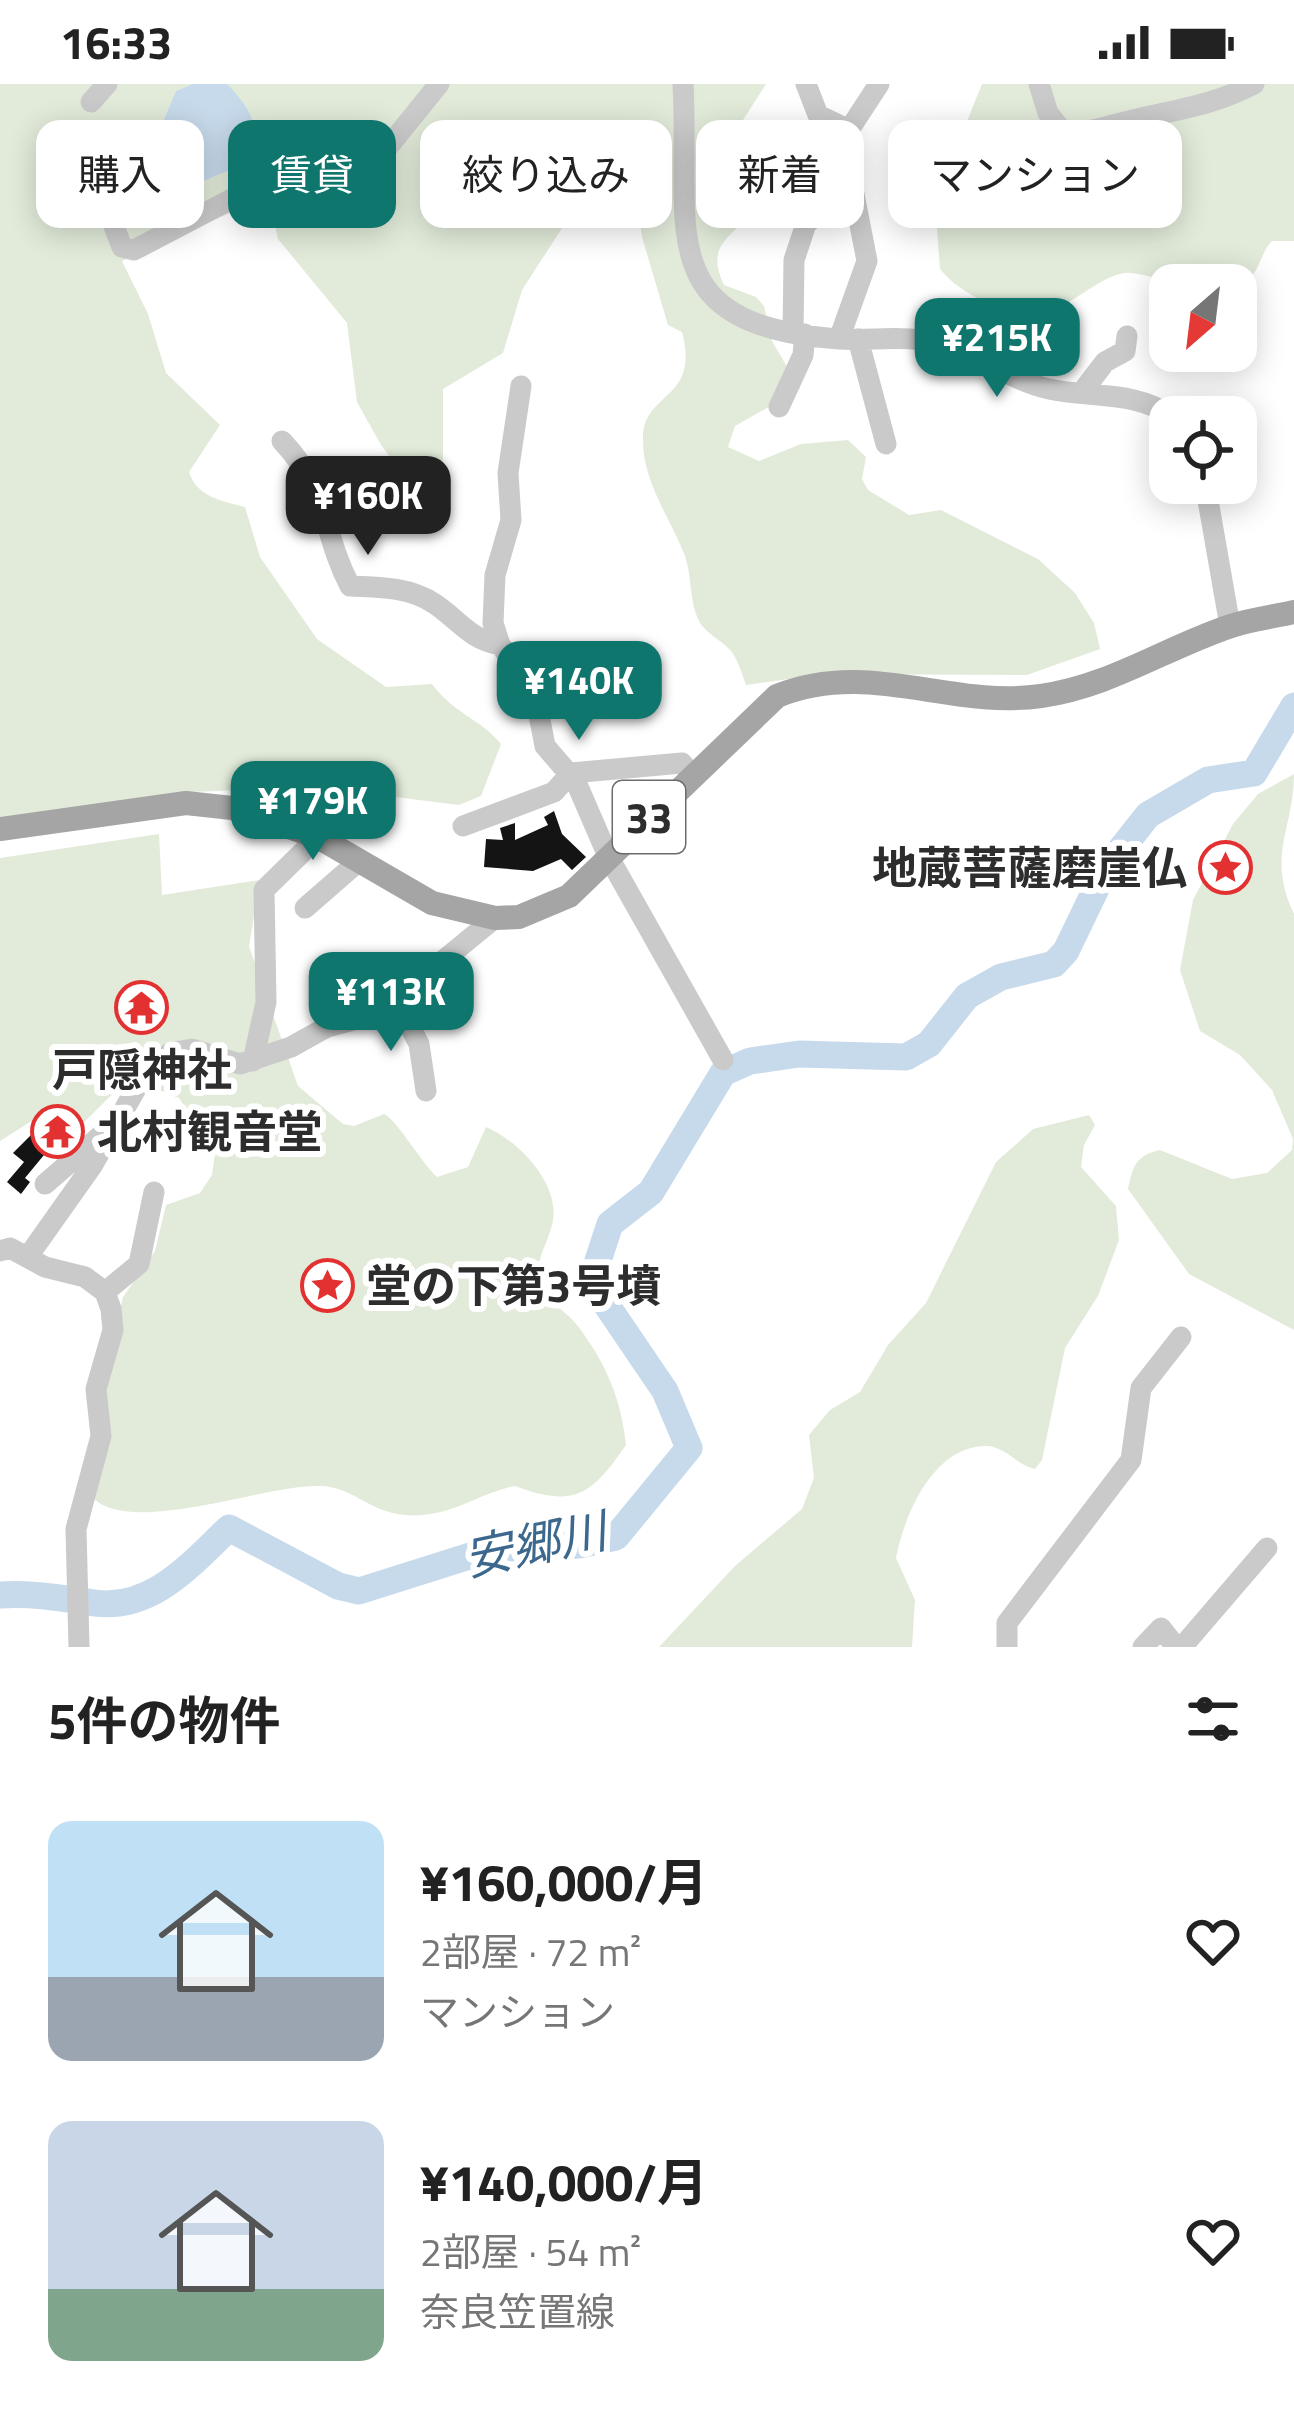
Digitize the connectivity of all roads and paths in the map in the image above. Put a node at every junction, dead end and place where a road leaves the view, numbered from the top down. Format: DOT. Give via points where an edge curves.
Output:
graph roads {
  1 [pos="106,84"];
  2 [pos="439,84"];
  3 [pos="683,84"];
  4 [pos="806,84"];
  5 [pos="878,84"];
  6 [pos="1039,84"];
  7 [pos="1254,84"];
  8 [pos="91,102"];
  9 [pos="828,120"];
  10 [pos="855,120"];
  11 [pos="204,213"];
  12 [pos="115,228"];
  13 [pos="176,228"];
  14 [pos="805,228"];
  15 [pos="861,228"];
  16 [pos="799,333"];
  17 [pos="1126,336"];
  18 [pos="849,339"];
  19 [pos="520,386"];
  20 [pos="1082,392"];
  21 [pos="1149,405"];
  22 [pos="779,406"];
  23 [pos="282,441"];
  24 [pos="886,444"];
  25 [pos="1209,504"];
  26 [pos="1294,612"];
  27 [pos="1230,626"];
  28 [pos="500,645"];
  29 [pos="571,773"];
  30 [pos="692,775"];
  31 [pos="463,826"];
  32 [pos="0,830"];
  33 [pos="318,836"];
  34 [pos="608,856"];
  35 [pos="359,861"];
  36 [pos="304,908"];
  37 [pos="495,918"];
  38 [pos="398,1003"];
  39 [pos="253,1060"];
  40 [pos="723,1060"];
  41 [pos="426,1091"];
  42 [pos="112,1130"];
  43 [pos="45,1184"];
  44 [pos="154,1192"];
  45 [pos="0,1251"];
  46 [pos="29,1255"];
  47 [pos="105,1292"];
  48 [pos="1181,1337"];
  49 [pos="1267,1548"];
  50 [pos="79,1647"];
  51 [pos="1006,1647"];
  52 [pos="1143,1647"];
  53 [pos="1179,1647"];
  1 -- 8 [label="street"];
  2 -- 11 [label="street" via="372,167 289,169"];
  3 -- 16 [label="street" via="681,207 702,282 711,300 741,321"];
  4 -- 9 [label="street" via="818,115"];
  5 -- 10 [label="street"];
  6 -- 7 [label="street" via="1063,132 1091,134 1196,110"];
  12 -- 13 [label="street" via="122,247 134,250"];
  14 -- 16 [label="street" via="794,260"];
  15 -- 18 [label="street" via="867,261"];
  16 -- 18 [label="street"];
  16 -- 22 [label="street" via="803,355"];
  17 -- 20 [label="street" via="1125,351"];
  18 -- 20 [label="street" via="927,340 1050,389"];
  18 -- 24 [label="street"];
  19 -- 28 [label="street" via="508,473 511,520 491,602"];
  20 -- 21 [label="street"];
  23 -- 28 [label="street" via="317,486 350,586 393,587 434,603 466,634"];
  25 -- 27 [label="street"];
  26 -- 27 [label="main road, 33"];
  27 -- 30 [label="main road, 33" via="1095,686 1035,697 814,681 777,696"];
  28 -- 29 [label="street" via="534,689 545,746"];
  29 -- 30 [label="street" via="682,763"];
  29 -- 31 [label="street" via="554,792"];
  29 -- 34 [label="street"];
  30 -- 34 [label="main road, 33"];
  32 -- 33 [label="main road, 33" via="186,803 232,808"];
  33 -- 35 [label="main road, 33"];
  33 -- 39 [label="street" via="264,890 266,1002"];
  34 -- 37 [label="main road, 33" via="568,896"];
  34 -- 40 [label="street"];
  35 -- 36 [label="street"];
  35 -- 37 [label="main road, 33" via="432,903"];
  37 -- 38 [label="street"];
  38 -- 39 [label="street"];
  38 -- 41 [label="street" via="418,1044"];
  39 -- 42 [label="street" via="240,1064 192,1048 170,1053 146,1071"];
  42 -- 43 [label="street"];
  42 -- 46 [label="street"];
  44 -- 47 [label="street" via="139,1264"];
  45 -- 46 [label="street"];
  46 -- 47 [label="street"];
  47 -- 50 [label="street" via="113,1330 96,1389 101,1436 76,1529"];
  48 -- 51 [label="street" via="1142,1388 1131,1460 1007,1624"];
  49 -- 53 [label="street"];
  52 -- 53 [label="street" via="1161,1628"];
}
